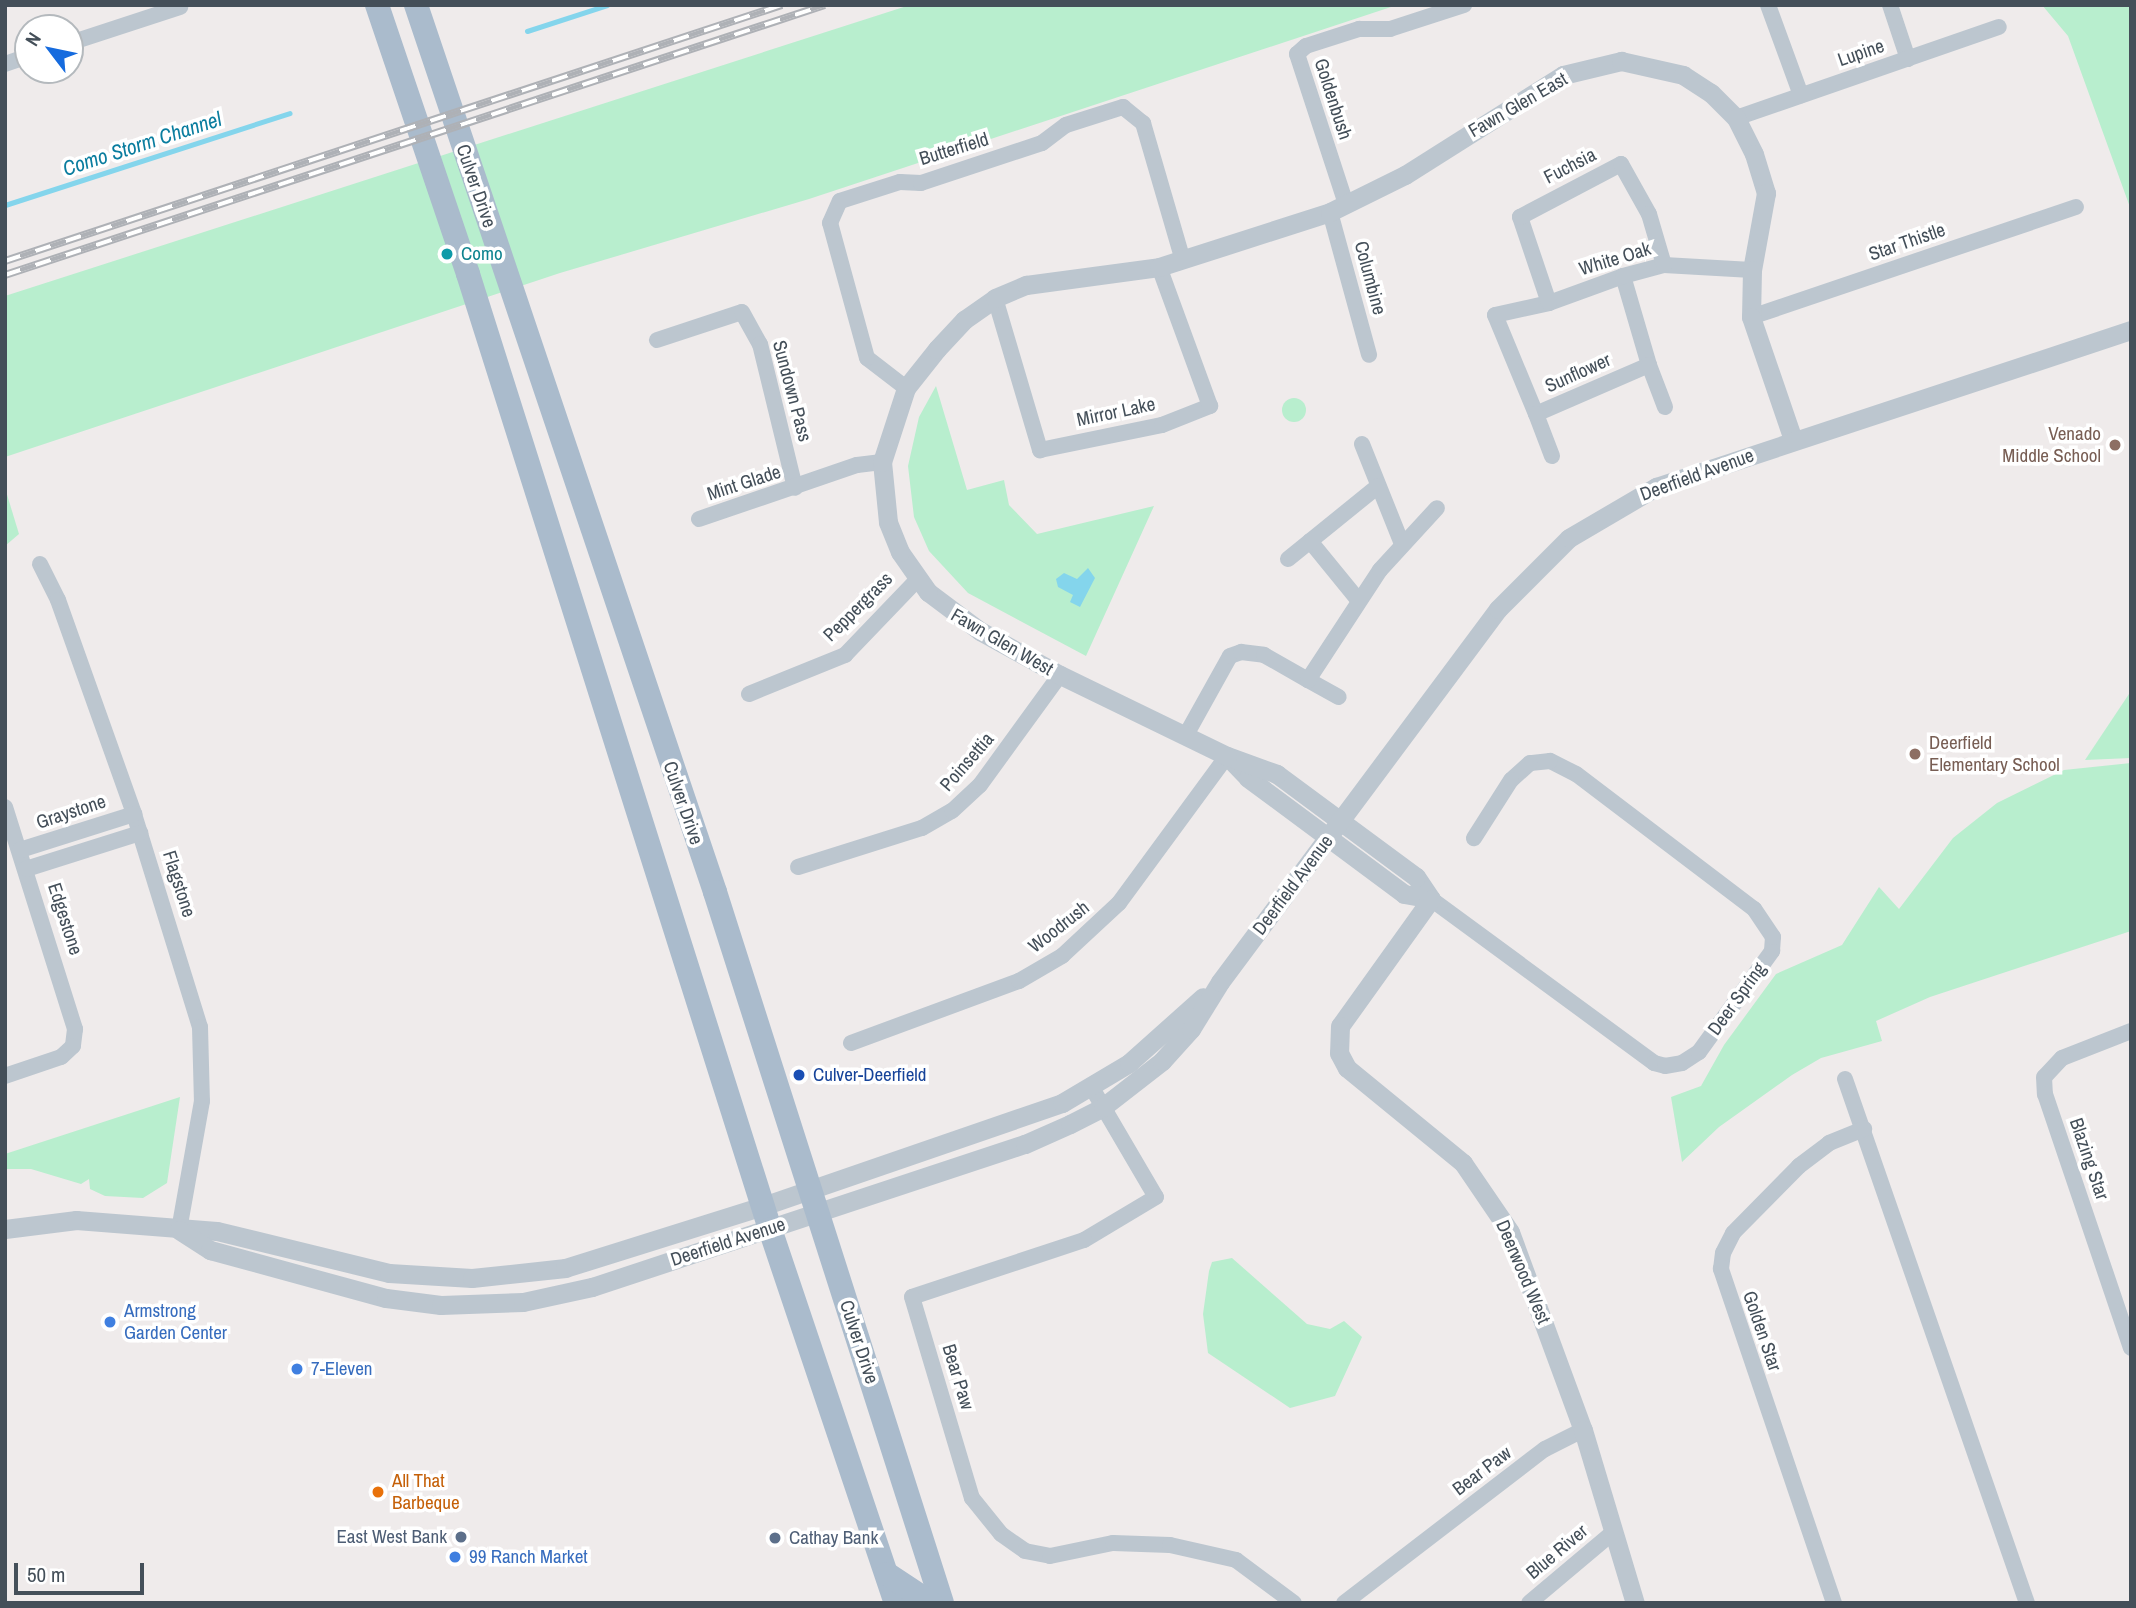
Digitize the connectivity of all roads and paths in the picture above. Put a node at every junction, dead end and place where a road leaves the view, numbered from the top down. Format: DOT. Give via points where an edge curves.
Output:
graph roads {
  1 [pos="377,5"];
  2 [pos="416,5"];
  3 [pos="1464,5"];
  4 [pos="1768,5"];
  5 [pos="1890,5"];
  6 [pos="180,7"];
  7 [pos="1999,27"];
  8 [pos="84,38"];
  9 [pos="1908,59"];
  10 [pos="1801,95"];
  11 [pos="1736,118"];
  12 [pos="2076,207"];
  13 [pos="1338,208"];
  14 [pos="1182,257"];
  15 [pos="1664,265"];
  16 [pos="1159,268"];
  17 [pos="1752,270"];
  18 [pos="1623,276"];
  19 [pos="995,298"];
  20 [pos="1549,303"];
  21 [pos="1494,317"];
  22 [pos="1751,317"];
  23 [pos="2131,330"];
  24 [pos="657,340"];
  25 [pos="1369,355"];
  26 [pos="1650,365"];
  27 [pos="906,388"];
  28 [pos="1665,407"];
  29 [pos="1536,414"];
  30 [pos="1793,440"];
  31 [pos="1362,444"];
  32 [pos="1552,456"];
  33 [pos="882,462"];
  34 [pos="1378,486"];
  35 [pos="795,488"];
  36 [pos="1437,508"];
  37 [pos="699,519"];
  38 [pos="1310,541"];
  39 [pos="1402,544"];
  40 [pos="1288,559"];
  41 [pos="40,564"];
  42 [pos="918,579"];
  43 [pos="1359,601"];
  44 [pos="1060,676"];
  45 [pos="1308,680"];
  46 [pos="749,694"];
  47 [pos="1339,698"];
  48 [pos="1185,735"];
  49 [pos="1227,756"];
  50 [pos="5,807"];
  51 [pos="134,814"];
  52 [pos="1341,822"];
  53 [pos="140,832"];
  54 [pos="1328,838"];
  55 [pos="1474,838"];
  56 [pos="20,850"];
  57 [pos="798,867"];
  58 [pos="26,869"];
  59 [pos="1431,899"];
  60 [pos="1220,982"];
  61 [pos="2131,1031"];
  62 [pos="851,1043"];
  63 [pos="5,1076"];
  64 [pos="1845,1079"];
  65 [pos="1091,1088"];
  66 [pos="1103,1107"];
  67 [pos="1864,1129"];
  68 [pos="809,1189"];
  69 [pos="816,1213"];
  70 [pos="766,1217"];
  71 [pos="5,1229"];
  72 [pos="179,1230"];
  73 [pos="2131,1348"];
  74 [pos="1583,1430"];
  75 [pos="1612,1533"];
  76 [pos="887,1574"];
  77 [pos="896,1603"];
  78 [pos="931,1603"];
  79 [pos="943,1603"];
  80 [pos="1294,1603"];
  81 [pos="1344,1603"];
  82 [pos="1529,1603"];
  83 [pos="1636,1603"];
  84 [pos="1833,1603"];
  85 [pos="2027,1603"];
  1 -- 70 [label="main road, Culver Drive" via="468,274"];
  2 -- 68 [label="main road, Culver Drive" via="715,891"];
  3 -- 13 [label="street, Goldenbush" via="1390,29 1359,29 1301,48 1297,54"];
  4 -- 10 [label="street"];
  5 -- 9 [label="street"];
  6 -- 8 [label="street"];
  7 -- 9 [label="street, Lupine"];
  9 -- 10 [label="street, Lupine"];
  10 -- 11 [label="street, Lupine"];
  11 -- 13 [label="street, Fawn Glen East" via="1712,93 1683,75 1621,61 1563,75 1405,175"];
  11 -- 17 [label="street, Fawn Glen East" via="1766,193"];
  12 -- 22 [label="street, Star Thistle"];
  13 -- 14 [label="street, Fawn Glen East"];
  13 -- 25 [label="street, Columbine"];
  14 -- 16 [label="street, Fawn Glen West"];
  14 -- 27 [label="street, Butterfield" via="1143,123 1123,107 1066,125 1042,143 1006,155 921,183 900,182 840,201 831,223 867,359"];
  15 -- 17 [label="street, White Oak"];
  15 -- 18 [label="street, White Oak"];
  15 -- 20 [label="street, Fuchsia" via="1654,225 1621,164 1520,217"];
  16 -- 19 [label="street, Fawn Glen West" via="1026,285"];
  16 -- 19 [label="street, Mirror Lake" via="1210,406 1162,425 1040,450"];
  17 -- 22 [label="street, Fawn Glen East"];
  18 -- 20 [label="street, White Oak"];
  18 -- 26 [label="street"];
  19 -- 27 [label="street, Fawn Glen West" via="964,320"];
  20 -- 21 [label="street, White Oak"];
  21 -- 29 [label="street, Sunflower"];
  22 -- 30 [label="street, Fawn Glen East"];
  23 -- 30 [label="street, Deerfield Avenue"];
  24 -- 35 [label="street, Sundown Pass" via="742,312 760,344"];
  26 -- 28 [label="street"];
  26 -- 29 [label="street, Sunflower"];
  27 -- 33 [label="street, Fawn Glen West"];
  29 -- 32 [label="street"];
  30 -- 52 [label="street, Deerfield Avenue" via="1656,487 1569,538 1498,609"];
  31 -- 34 [label="street"];
  33 -- 35 [label="street, Mint Glade"];
  33 -- 42 [label="street, Fawn Glen West" via="888,522"];
  34 -- 38 [label="street"];
  34 -- 39 [label="street"];
  35 -- 37 [label="street, Mint Glade"];
  36 -- 39 [label="street"];
  38 -- 40 [label="street"];
  38 -- 43 [label="street"];
  39 -- 43 [label="street"];
  41 -- 51 [label="street, Flagstone" via="58,600"];
  42 -- 44 [label="street, Fawn Glen West" via="940,605"];
  42 -- 46 [label="street, Peppergrass" via="845,655"];
  43 -- 45 [label="street"];
  44 -- 48 [label="street, Fawn Glen West"];
  44 -- 57 [label="street, Poinsettia" via="981,785 952,811 922,828"];
  45 -- 47 [label="street"];
  45 -- 48 [label="street" via="1264,655 1241,652 1230,656"];
  48 -- 49 [label="street, Fawn Glen West"];
  49 -- 52 [label="street, Fawn Glen West" via="1277,774"];
  49 -- 54 [label="street, Fawn Glen West" via="1248,778"];
  49 -- 62 [label="street, Woodrush" via="1119,904 1062,956 1019,981"];
  50 -- 56 [label="street, Edgestone"];
  51 -- 53 [label="street, Flagstone"];
  51 -- 56 [label="street, Graystone"];
  52 -- 54 [label="street, Deerfield Avenue"];
  52 -- 59 [label="street, Deer Spring" via="1416,877"];
  53 -- 58 [label="street"];
  53 -- 72 [label="street, Flagstone" via="200,1027 202,1101"];
  54 -- 59 [label="street, Deer Spring" via="1404,894"];
  54 -- 60 [label="street, Deerfield Avenue"];
  55 -- 59 [label="street, Deer Spring" via="1511,780 1530,763 1550,761 1576,774 1754,909 1773,937 1772,951 1699,1052 1665,1066 1646,1057"];
  56 -- 58 [label="street, Edgestone"];
  58 -- 63 [label="street, Edgestone" via="75,1030 73,1046 61,1057"];
  59 -- 74 [label="street, Deerwood West" via="1340,1026 1339,1054 1347,1068 1444,1145 1489,1197 1526,1271"];
  60 -- 65 [label="street, Deerfield Avenue" via="1149,1047"];
  60 -- 66 [label="street, Deerfield Avenue" via="1191,1029 1162,1061"];
  61 -- 73 [label="street, Blazing Star" via="2062,1058 2044,1077 2045,1094"];
  64 -- 67 [label="street"];
  65 -- 66 [label="street, Bear Paw"];
  65 -- 68 [label="street, Deerfield Avenue" via="1036,1112"];
  66 -- 69 [label="street, Deerfield Avenue" via="1025,1144"];
  66 -- 80 [label="street, Bear Paw" via="1156,1197 1084,1240 912,1297 972,1498 1002,1534 1025,1551 1050,1556 1113,1543 1170,1545 1236,1560"];
  67 -- 84 [label="street, Golden Star" via="1829,1143 1799,1166 1733,1233 1721,1269"];
  67 -- 85 [label="street"];
  68 -- 69 [label="main road, Culver Drive"];
  68 -- 70 [label="street, Deerfield Avenue"];
  69 -- 70 [label="street, Deerfield Avenue"];
  69 -- 79 [label="main road, Culver Drive"];
  70 -- 72 [label="street, Deerfield Avenue" via="592,1261 491,1277 389,1273 217,1231"];
  70 -- 72 [label="street, Deerfield Avenue" via="592,1287 523,1302 441,1305 386,1298 301,1277 210,1250"];
  70 -- 76 [label="main road, Culver Drive"];
  71 -- 72 [label="street, Deerfield Avenue" via="76,1220"];
  74 -- 75 [label="street, Deerwood West"];
  74 -- 81 [label="street, Bear Paw" via="1545,1449"];
  75 -- 82 [label="street, Blue River"];
  75 -- 83 [label="street, Deerwood West"];
  76 -- 77 [label="main road, Culver Drive"];
  76 -- 78 [label="main road"];
}
